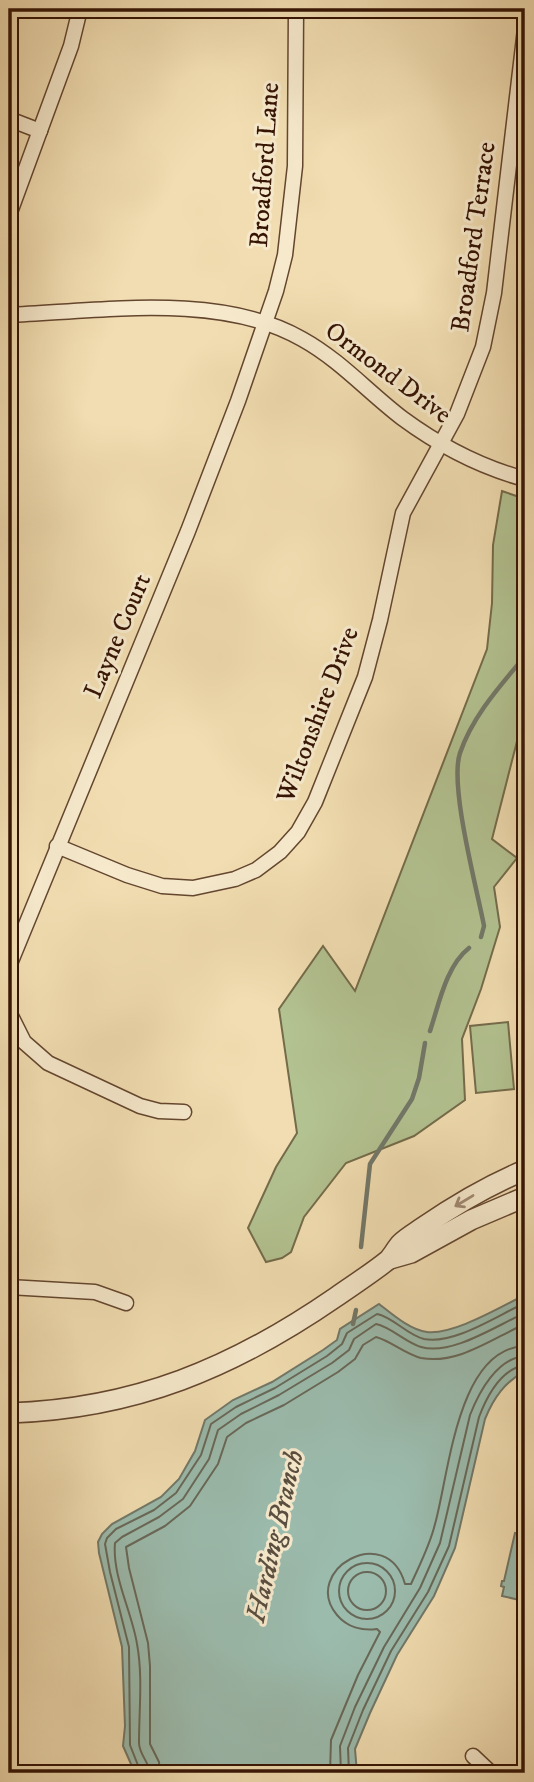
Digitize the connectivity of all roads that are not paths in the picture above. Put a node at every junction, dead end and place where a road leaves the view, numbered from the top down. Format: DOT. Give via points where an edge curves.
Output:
graph roads {
  1 [pos="80,9"];
  2 [pos="296,9"];
  3 [pos="525,29"];
  4 [pos="9,119"];
  5 [pos="40,131"];
  6 [pos="9,215"];
  7 [pos="9,315"];
  8 [pos="265,323"];
  9 [pos="440,443"];
  10 [pos="525,479"];
  11 [pos="57,846"];
  12 [pos="9,966"];
  13 [pos="9,1012"];
  14 [pos="184,1112"];
  15 [pos="525,1170"];
  16 [pos="525,1197"];
  17 [pos="390,1259"];
  18 [pos="9,1287"];
  19 [pos="126,1303"];
  20 [pos="9,1413"];
  21 [pos="473,1756"];
  22 [pos="491,1773"];
  1 -- 5 [label="street"];
  2 -- 8 [label="street, Broadford Lane" via="291,209 285,255"];
  3 -- 9 [label="street, Broadford Terrace" via="495,293 483,347 464,399"];
  4 -- 5 [label="street"];
  5 -- 6 [label="street"];
  7 -- 8 [label="street, Ormond Drive" via="190,308 243,315"];
  8 -- 9 [label="street, Ormond Drive" via="322,351 403,419"];
  8 -- 11 [label="street, Layne Court" via="188,531"];
  9 -- 10 [label="street, Ormond Drive" via="469,460"];
  9 -- 11 [label="street, Wiltonshire Drive" via="402,513 365,677 315,802 289,842 256,870 235,880 193,888 150,882"];
  11 -- 12 [label="street, Layne Court"];
  13 -- 14 [label="street" via="24,1042 48,1063 140,1107"];
  15 -- 17 [label="street, one-way" via="436,1218 401,1242"];
  16 -- 17 [label="street"];
  17 -- 20 [label="street" via="271,1339 208,1371 125,1398"];
  18 -- 19 [label="street" via="95,1292"];
  21 -- 22 [label="street"];
}
